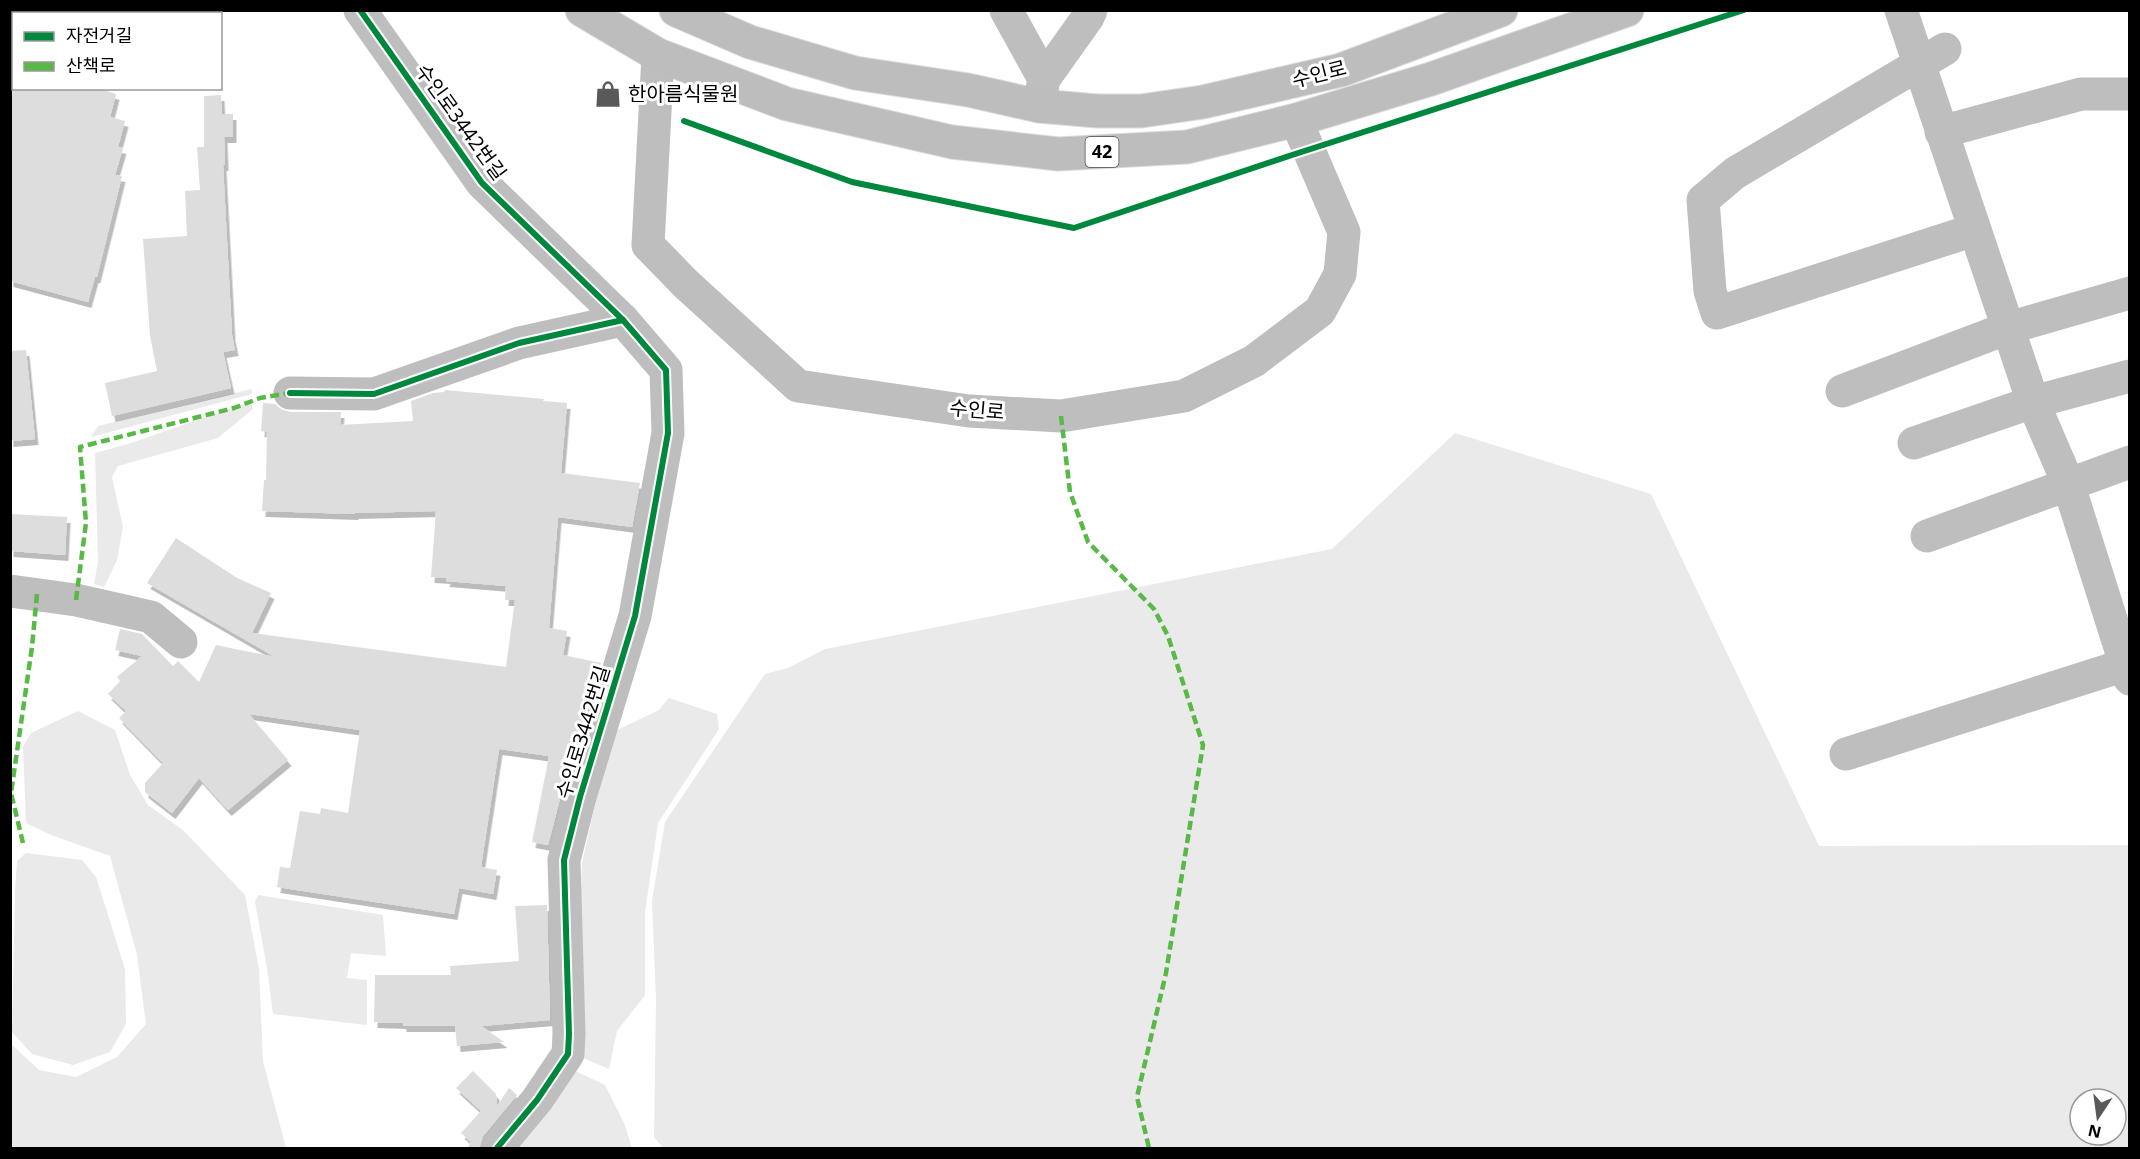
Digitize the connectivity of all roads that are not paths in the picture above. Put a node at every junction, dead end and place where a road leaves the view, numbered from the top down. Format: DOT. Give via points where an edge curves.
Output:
graph roads {
  1 [pos="360,10"];
  2 [pos="582,10"];
  3 [pos="676,10"];
  4 [pos="1006,10"];
  5 [pos="1091,10"];
  6 [pos="1501,10"];
  7 [pos="1627,10"];
  8 [pos="1901,10"];
  9 [pos="658,55"];
  10 [pos="1932,57"];
  11 [pos="1042,93"];
  12 [pos="2130,94"];
  13 [pos="1296,120"];
  14 [pos="1941,132"];
  15 [pos="1974,230"];
  16 [pos="2130,293"];
  17 [pos="623,320"];
  18 [pos="2008,328"];
  19 [pos="2130,376"];
  20 [pos="1842,391"];
  21 [pos="290,393"];
  22 [pos="2033,402"];
  23 [pos="1914,443"];
  24 [pos="2130,462"];
  25 [pos="2068,483"];
  26 [pos="1927,536"];
  27 [pos="10,591"];
  28 [pos="181,642"];
  29 [pos="2127,672"];
  30 [pos="1846,754"];
  31 [pos="497,1149"];
  1 -- 17 [label="street, 수인로3442번길" via="482,183"];
  2 -- 9 [label="main road, 수인로 / 42"];
  3 -- 11 [label="main road, 수인로 / 42" via="750,42 855,73 968,90"];
  4 -- 11 [label="street"];
  5 -- 11 [label="street"];
  6 -- 11 [label="main road, 수인로 / 42" via="1341,70 1203,102 1141,111 1097,111"];
  7 -- 13 [label="main road, 수인로 / 42" via="1431,79"];
  8 -- 10 [label="street"];
  9 -- 13 [label="main road, 수인로 / 42" via="787,104 952,142 1058,154 1188,147"];
  9 -- 13 [label="street, 수인로" via="648,245 798,386 969,411 1061,416 1184,396 1254,360 1320,311 1340,274 1344,232"];
  10 -- 14 [label="street"];
  10 -- 15 [label="street" via="1735,172 1702,200 1710,291 1717,313"];
  12 -- 14 [label="street" via="2081,94"];
  14 -- 15 [label="street"];
  15 -- 18 [label="street"];
  16 -- 18 [label="street"];
  17 -- 21 [label="street" via="519,343 374,394"];
  17 -- 31 [label="street, 수인로3442번길" via="666,370 668,433 635,616 564,860 568,1054"];
  18 -- 20 [label="street"];
  18 -- 22 [label="street"];
  19 -- 22 [label="street"];
  22 -- 23 [label="street"];
  22 -- 25 [label="street"];
  24 -- 25 [label="street"];
  25 -- 26 [label="street"];
  25 -- 29 [label="street"];
  27 -- 28 [label="street" via="76,600 151,617"];
  29 -- 30 [label="street"];
}
